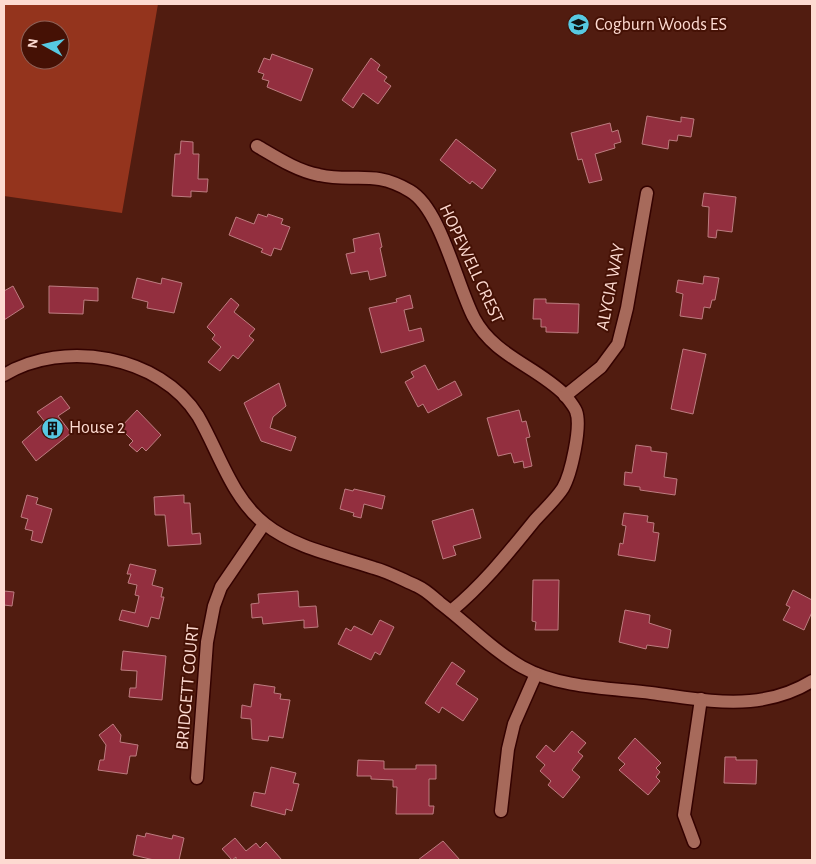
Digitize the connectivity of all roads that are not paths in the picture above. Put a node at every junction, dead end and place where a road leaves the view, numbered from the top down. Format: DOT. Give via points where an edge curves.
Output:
graph roads {
  1 [pos="258,146"];
  2 [pos="646,193"];
  3 [pos="4,374"];
  4 [pos="565,396"];
  5 [pos="264,524"];
  6 [pos="451,612"];
  7 [pos="536,674"];
  8 [pos="812,681"];
  9 [pos="700,699"];
  10 [pos="197,778"];
  11 [pos="501,811"];
  12 [pos="694,842"];
  1 -- 4 [label="street, HOPEWELL CREST" via="318,175 379,178 413,192 439,230 470,310 484,335 497,349 537,373"];
  2 -- 4 [label="street, ALYCIA WAY" via="618,344 601,367"];
  3 -- 5 [label="street" via="37,360 72,355 110,360 156,377 189,404 239,496"];
  4 -- 6 [label="street, HOPEWELL CREST" via="576,411 577,432 563,488 497,566"];
  5 -- 6 [label="street" via="320,552 377,568 420,588"];
  5 -- 10 [label="street, BRIDGETT COURT" via="221,587 214,606 207,642"];
  6 -- 7 [label="street" via="506,657"];
  7 -- 9 [label="street" via="569,683"];
  7 -- 11 [label="street" via="514,724"];
  8 -- 9 [label="street" via="764,699"];
  9 -- 12 [label="street" via="684,815"];
}
